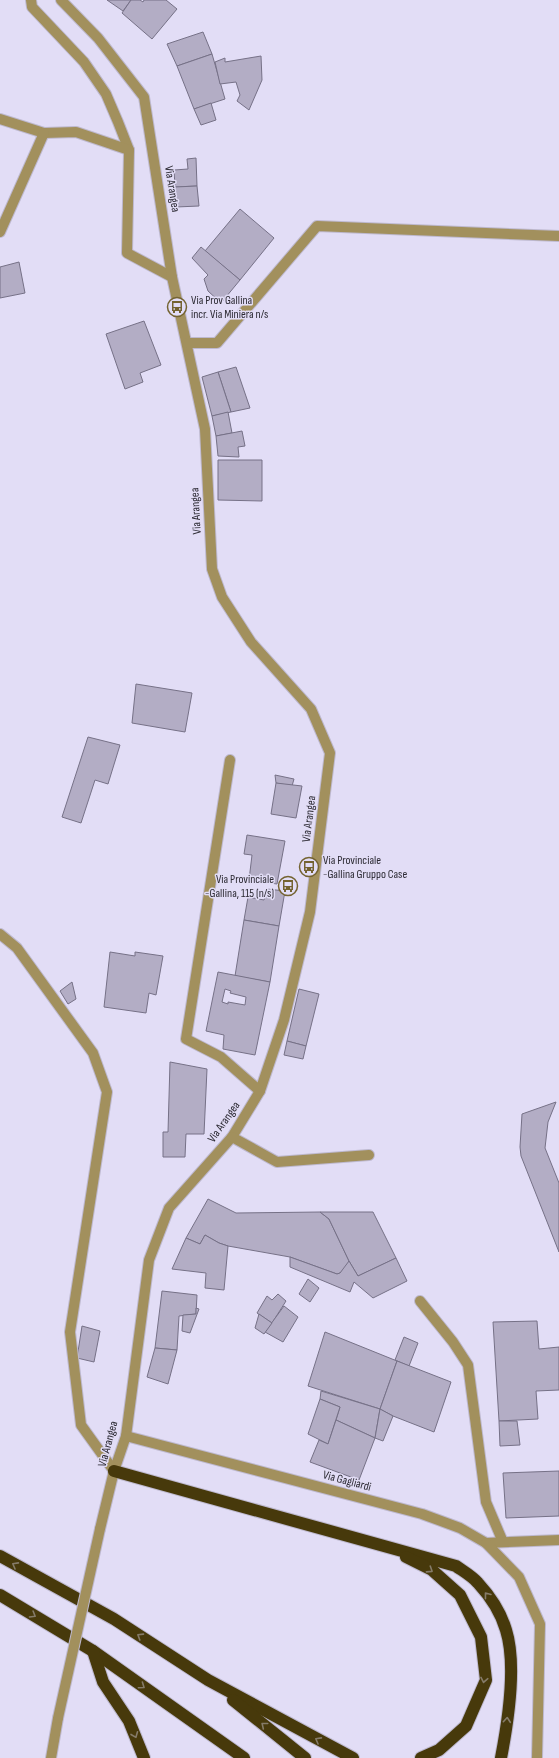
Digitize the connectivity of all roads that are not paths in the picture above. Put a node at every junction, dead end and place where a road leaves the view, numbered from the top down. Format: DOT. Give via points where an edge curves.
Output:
graph roads {
  1 [pos="31,0"];
  2 [pos="62,0"];
  3 [pos="0,119"];
  4 [pos="44,133"];
  5 [pos="128,150"];
  6 [pos="0,232"];
  7 [pos="559,236"];
  8 [pos="172,277"];
  9 [pos="187,343"];
  10 [pos="230,760"];
  11 [pos="0,934"];
  12 [pos="260,1091"];
  13 [pos="232,1137"];
  14 [pos="369,1155"];
  15 [pos="420,1301"];
  16 [pos="126,1436"];
  17 [pos="114,1471"];
  18 [pos="559,1540"];
  19 [pos="503,1542"];
  20 [pos="486,1543"];
  21 [pos="384,1545"];
  22 [pos="0,1556"];
  23 [pos="0,1595"];
  24 [pos="93,1651"];
  25 [pos="208,1680"];
  26 [pos="51,1758"];
  27 [pos="144,1758"];
  28 [pos="244,1758"];
  29 [pos="305,1758"];
  30 [pos="352,1758"];
  31 [pos="421,1758"];
  32 [pos="501,1758"];
  33 [pos="537,1758"];
  1 -- 5 [label="street" via="32,7 84,62 106,94"];
  2 -- 8 [label="street, Via Arangea" via="98,38 144,97"];
  3 -- 4 [label="street"];
  4 -- 5 [label="street" via="76,132"];
  4 -- 6 [label="street"];
  5 -- 8 [label="street" via="127,253"];
  7 -- 9 [label="street" via="317,226 217,343"];
  8 -- 9 [label="street, Via Arangea"];
  9 -- 12 [label="street, Via Arangea" via="205,429 212,569 222,597 251,642 311,709 330,753 310,912 284,1020"];
  10 -- 12 [label="street" via="186,1038 221,1057"];
  11 -- 17 [label="street" via="17,948 93,1053 107,1092 70,1332 81,1425"];
  12 -- 13 [label="street, Via Arangea"];
  13 -- 14 [label="street" via="277,1162"];
  13 -- 16 [label="street, Via Arangea" via="169,1208 149,1260"];
  15 -- 19 [label="street" via="468,1365 486,1502"];
  16 -- 17 [label="street, Via Arangea"];
  16 -- 20 [label="street, Via Gagliardi" via="422,1514 460,1528"];
  17 -- 21 [label="highway"];
  17 -- 26 [label="street, Via Arangea, bridge"];
  18 -- 19 [label="street"];
  19 -- 20 [label="street"];
  20 -- 33 [label="street, Via Gagliardi" via="519,1577 540,1624"];
  21 -- 31 [label="highway, one-way" via="432,1570 460,1595 481,1637 486,1680 466,1726 439,1750"];
  32 -- 21 [label="highway, one-way" via="512,1665 506,1630 494,1604 477,1582 456,1566"];
  25 -- 22 [label="highway, one-way" via="114,1619"];
  23 -- 24 [label="highway, one-way"];
  24 -- 27 [label="highway, one-way" via="103,1682 129,1722"];
  24 -- 28 [label="highway, one-way"];
  29 -- 25 [label="highway, one-way"];
  30 -- 25 [label="highway, one-way"];
}
